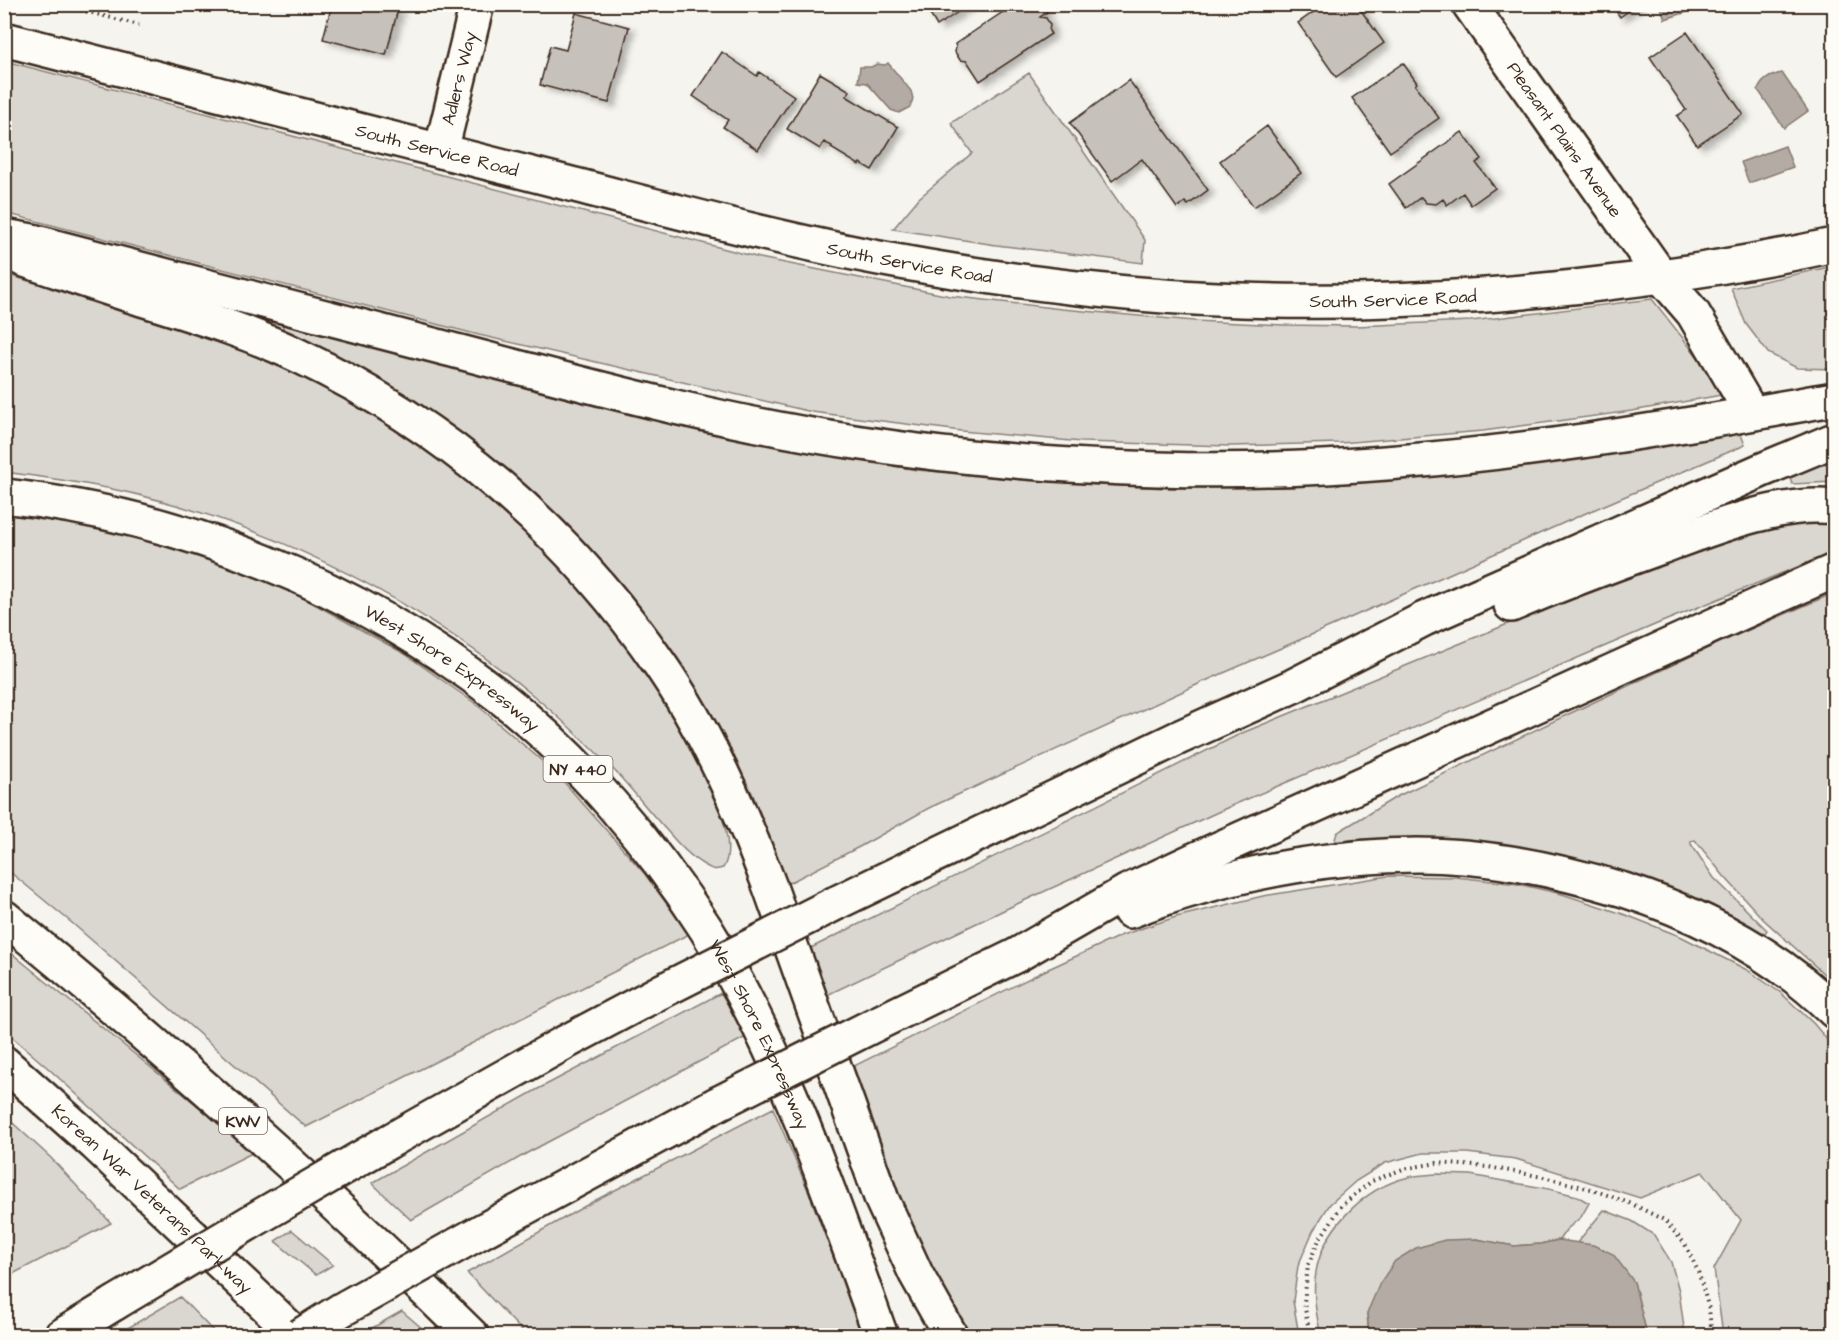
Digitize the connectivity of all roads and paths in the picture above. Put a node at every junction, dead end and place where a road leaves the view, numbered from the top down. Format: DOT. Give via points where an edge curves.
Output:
graph roads {
  1 [pos="57,4"];
  2 [pos="477,4"];
  3 [pos="1469,4"];
  4 [pos="139,25"];
  5 [pos="4,39"];
  6 [pos="441,151"];
  7 [pos="4,236"];
  8 [pos="1834,245"];
  9 [pos="4,253"];
  10 [pos="1661,276"];
  11 [pos="1834,399"];
  12 [pos="1751,412"];
  13 [pos="1834,440"];
  14 [pos="4,496"];
  15 [pos="1834,507"];
  16 [pos="1834,571"];
  17 [pos="1293,686"];
  18 [pos="4,917"];
  19 [pos="1017,955"];
  20 [pos="1834,1011"];
  21 [pos="4,1064"];
  22 [pos="95,1144"];
  23 [pos="61,1335"];
  24 [pos="266,1335"];
  25 [pos="299,1335"];
  26 [pos="472,1335"];
  27 [pos="881,1335"];
  28 [pos="951,1335"];
  29 [pos="1310,1335"];
  30 [pos="1712,1335"];
  1 -- 4 [label="path"];
  2 -- 6 [label="main road, Adlers Way"];
  3 -- 10 [label="main road, Pleasant Plains Avenue"];
  5 -- 6 [label="main road, South Service Road"];
  6 -- 10 [label="main road, South Service Road" via="892,261 1127,293 1308,302 1387,300"];
  7 -- 12 [label="main road" via="696,411 855,442 999,460 1232,470 1378,464 1584,441"];
  8 -- 10 [label="main road, South Service Road"];
  9 -- 28 [label="main road" via="229,327 334,373 407,416 478,467 539,521 588,575 662,667 722,773 766,878 882,1200 916,1274"];
  10 -- 12 [label="main road, Pleasant Plains Avenue" via="1693,313"];
  11 -- 12 [label="main road"];
  13 -- 17 [label="main road" via="1424,619"];
  14 -- 27 [label="main road, West Shore Expressway / NY 440" via="105,512 274,564 370,611 413,637 499,696 538,729 614,806 646,845 706,930 732,975 811,1145"];
  15 -- 17 [label="main road" via="1773,511 1699,534 1581,577 1434,638"];
  16 -- 19 [label="main road" via="1194,860 1126,892"];
  17 -- 23 [label="main road, bridge" via="1105,772 662,991 388,1142"];
  18 -- 26 [label="main road, KWV" via="258,1134"];
  19 -- 20 [label="main road" via="1192,889 1262,873 1345,859 1462,857 1578,876 1685,912 1761,952 1791,972"];
  19 -- 25 [label="main road, bridge" via="717,1104"];
  21 -- 22 [label="main road, Korean War Veterans Parkway"];
  22 -- 24 [label="main road"];
  22 -- 25 [label="main road, Korean War Veterans Parkway"];
  29 -- 30 [label="path" via="1304,1303 1308,1265 1342,1204 1372,1181 1403,1169 1437,1163 1488,1167 1591,1189 1664,1221 1685,1244 1698,1271"];
}
